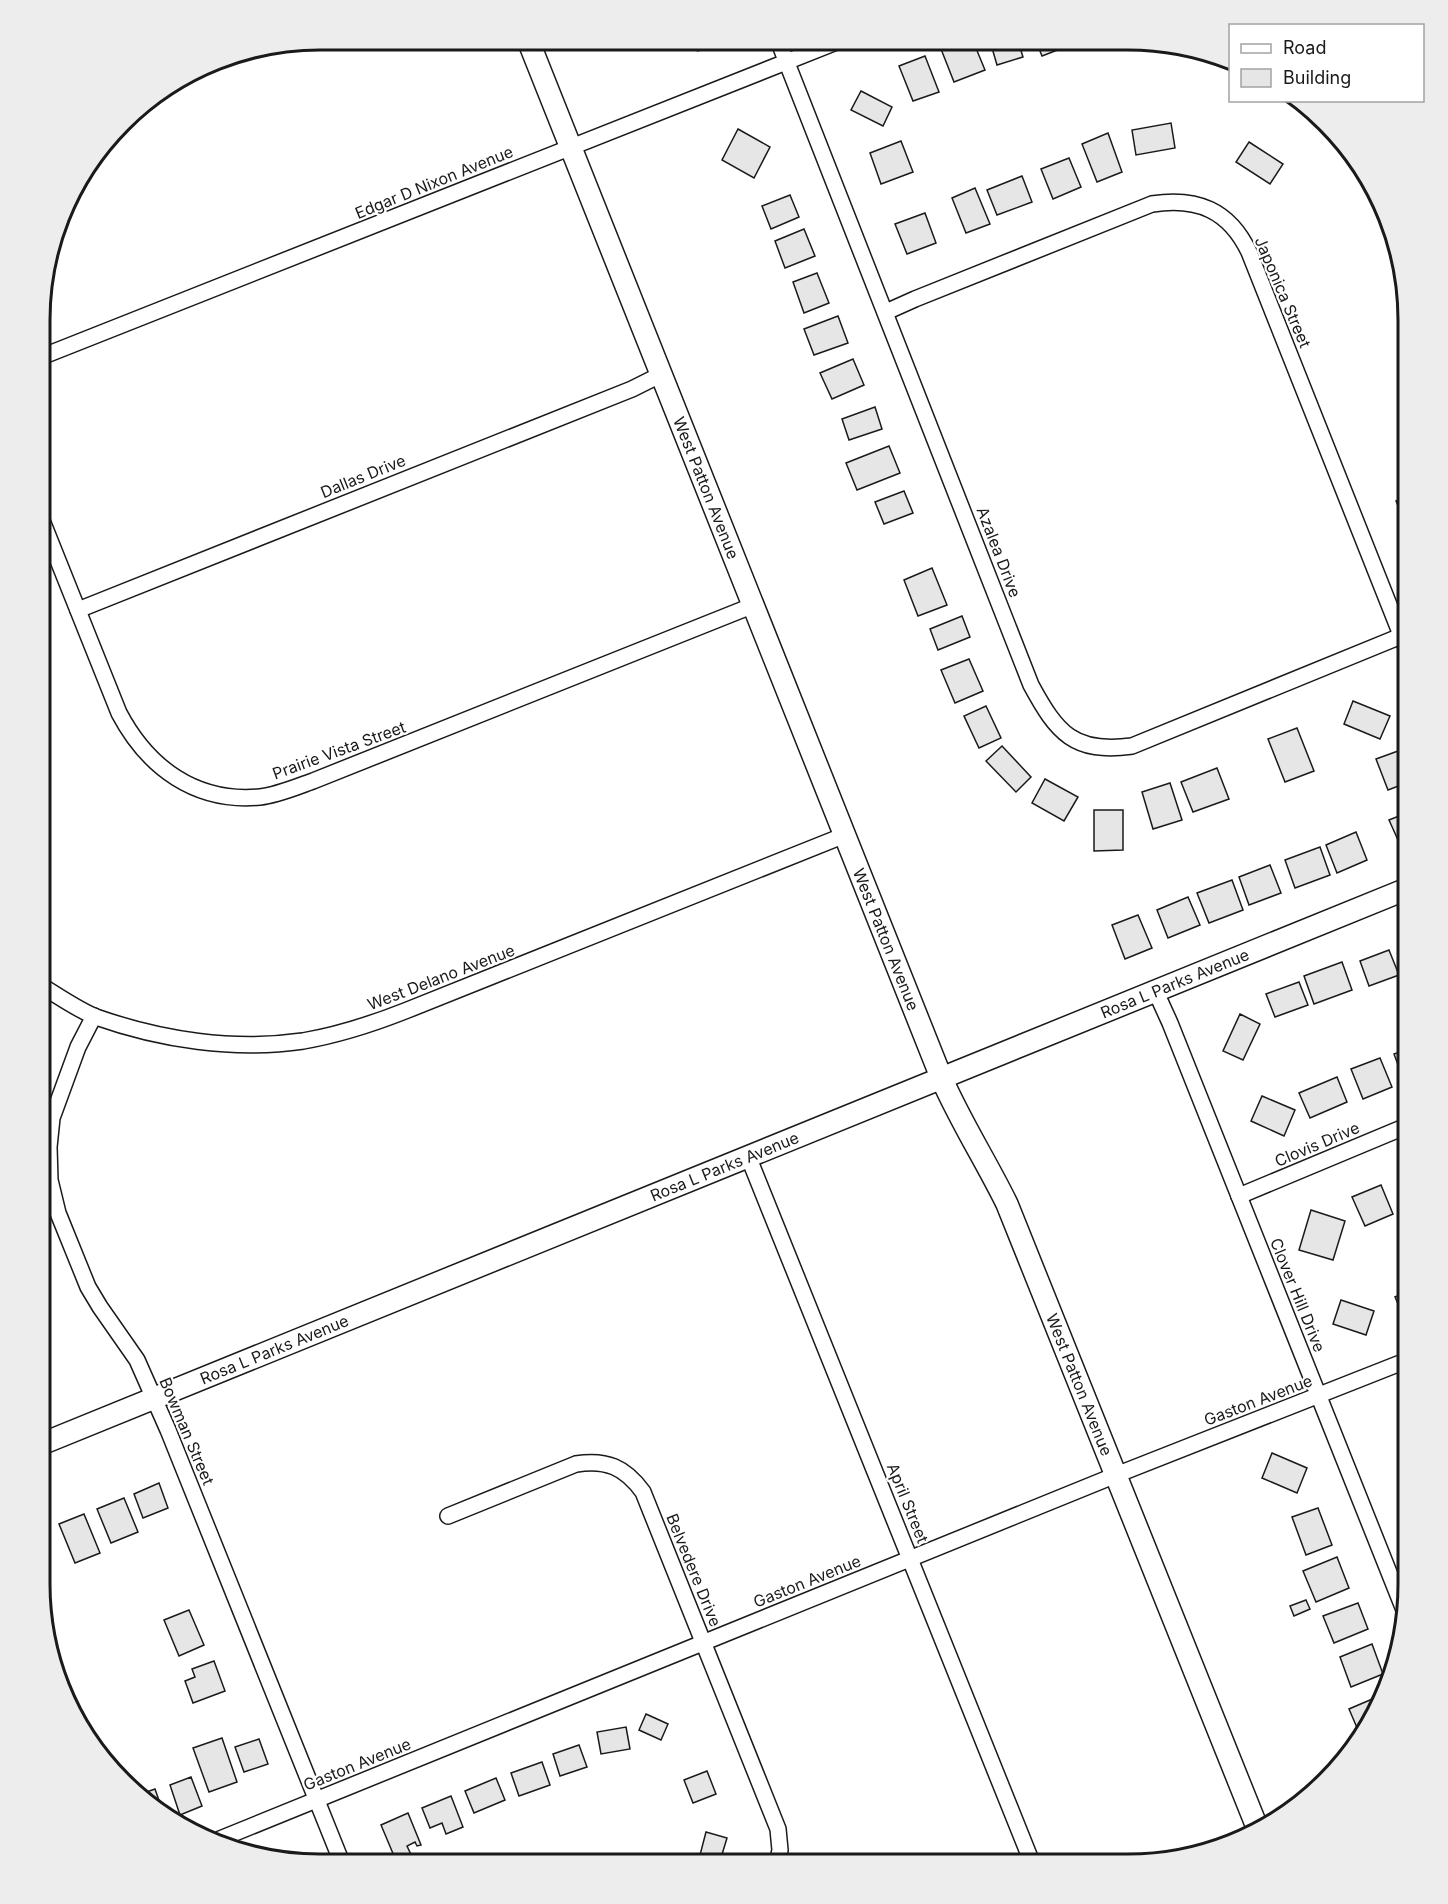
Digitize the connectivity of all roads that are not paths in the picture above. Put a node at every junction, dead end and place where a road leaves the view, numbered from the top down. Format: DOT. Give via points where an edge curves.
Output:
graph roads {
  1 [pos="532,50"];
  2 [pos="782,50"];
  3 [pos="815,50"];
  4 [pos="786,62"];
  5 [pos="571,147"];
  6 [pos="886,312"];
  7 [pos="50,353"];
  8 [pos="662,374"];
  9 [pos="50,540"];
  10 [pos="754,605"];
  11 [pos="78,610"];
  12 [pos="1398,628"];
  13 [pos="1398,637"];
  14 [pos="845,835"];
  15 [pos="1398,892"];
  16 [pos="1155,990"];
  17 [pos="50,991"];
  18 [pos="94,1016"];
  19 [pos="941,1077"];
  20 [pos="1398,1130"];
  21 [pos="50,1137"];
  22 [pos="748,1156"];
  23 [pos="50,1180"];
  24 [pos="1239,1196"];
  25 [pos="1398,1364"];
  26 [pos="1318,1395"];
  27 [pos="154,1398"];
  28 [pos="50,1441"];
  29 [pos="1116,1475"];
  30 [pos="448,1516"];
  31 [pos="911,1558"];
  32 [pos="1398,1595"];
  33 [pos="703,1642"];
  34 [pos="316,1800"];
  35 [pos="1255,1823"];
  36 [pos="225,1837"];
  37 [pos="339,1855"];
  38 [pos="779,1855"];
  39 [pos="1029,1855"];
  1 -- 5 [label="street, West Patton Avenue"];
  2 -- 4 [label="street, Azalea Drive"];
  3 -- 4 [label="street, Edgar D Nixon Avenue"];
  4 -- 5 [label="street, Edgar D Nixon Avenue"];
  4 -- 6 [label="street, Azalea Drive"];
  5 -- 7 [label="street, Edgar D Nixon Avenue"];
  5 -- 8 [label="street, West Patton Avenue"];
  6 -- 12 [label="street, Japonica Street" via="1152,204 1185,202 1216,212 1235,230 1249,252"];
  6 -- 13 [label="street, Azalea Drive" via="1031,685 1044,708 1073,740 1111,749 1132,746"];
  8 -- 10 [label="street, West Patton Avenue"];
  8 -- 11 [label="street, Dallas Drive"];
  9 -- 11 [label="street, Prairie Vista Street"];
  10 -- 11 [label="street, Prairie Vista Street" via="313,781 260,797 204,790 170,775 146,754 119,713"];
  10 -- 14 [label="street, West Patton Avenue"];
  14 -- 18 [label="street, West Delano Avenue" via="405,1011 333,1035 277,1043 216,1043 165,1036"];
  14 -- 19 [label="street, West Patton Avenue"];
  15 -- 16 [label="street, Rosa L Parks Avenue"];
  16 -- 19 [label="street, Rosa L Parks Avenue"];
  16 -- 24 [label="street, Clover Hill Drive"];
  17 -- 18 [label="street, West Delano Avenue"];
  18 -- 21 [label="street, Bowman Street" via="52,1118"];
  19 -- 22 [label="street, Rosa L Parks Avenue"];
  19 -- 29 [label="street, West Patton Avenue" via="1007,1204"];
  20 -- 24 [label="street, Clovis Drive"];
  22 -- 27 [label="street, Rosa L Parks Avenue"];
  22 -- 31 [label="street, April Street"];
  23 -- 27 [label="street, Bowman Street" via="58,1213 88,1287 137,1360"];
  24 -- 26 [label="street, Clover Hill Drive"];
  25 -- 26 [label="street, Gaston Avenue"];
  26 -- 29 [label="street, Gaston Avenue"];
  26 -- 32 [label="street, Clover Hill Drive"];
  27 -- 28 [label="street, Rosa L Parks Avenue"];
  27 -- 34 [label="street, Bowman Street"];
  29 -- 31 [label="street, Gaston Avenue"];
  29 -- 35 [label="street, West Patton Avenue"];
  30 -- 33 [label="street, Belvedere Drive" via="576,1464 607,1464 623,1471 643,1492"];
  31 -- 33 [label="street, Gaston Avenue"];
  31 -- 39 [label="street, April Street"];
  33 -- 34 [label="street, Gaston Avenue"];
  33 -- 38 [label="street, Belvedere Drive" via="778,1829"];
  34 -- 36 [label="street, Gaston Avenue"];
  34 -- 37 [label="street, Bowman Street"];
}
